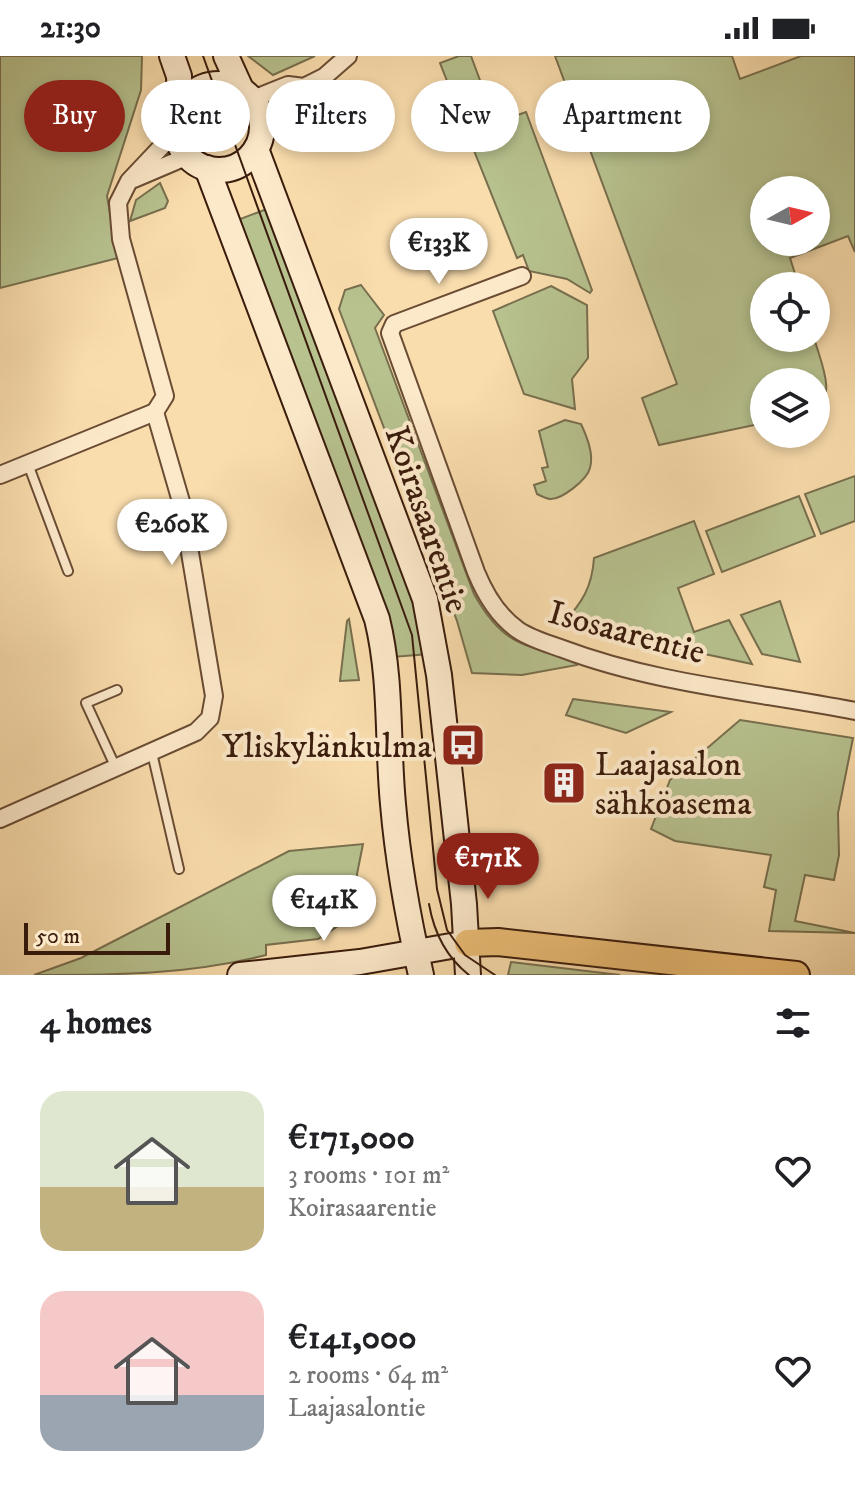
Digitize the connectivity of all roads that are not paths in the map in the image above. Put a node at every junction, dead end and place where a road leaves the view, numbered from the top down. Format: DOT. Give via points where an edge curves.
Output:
graph roads {
  1 [pos="172,56"];
  2 [pos="226,56"];
  3 [pos="348,56"];
  4 [pos="179,80"];
  5 [pos="239,80"];
  6 [pos="318,80"];
  7 [pos="250,100"];
  8 [pos="266,122"];
  9 [pos="262,124"];
  10 [pos="256,149"];
  11 [pos="191,154"];
  12 [pos="522,276"];
  13 [pos="155,412"];
  14 [pos="28,464"];
  15 [pos="0,475"];
  16 [pos="68,571"];
  17 [pos="117,690"];
  18 [pos="855,711"];
  19 [pos="152,753"];
  20 [pos="116,769"];
  21 [pos="0,819"];
  22 [pos="179,869"];
  23 [pos="468,943"];
  24 [pos="419,963"];
  25 [pos="240,975"];
  26 [pos="468,975"];
  27 [pos="796,975"];
  1 -- 4 [label="main road"];
  2 -- 5 [label="main road"];
  3 -- 6 [label="street"];
  7 -- 9 [label="main road"];
  8 -- 9 [label="street"];
  9 -- 10 [label="main road"];
  10 -- 11 [label="main road" via="233,167"];
  10 -- 23 [label="main road, Koirasaarentie" via="425,599 439,675"];
  11 -- 13 [label="street" via="163,145 129,181 118,203 121,239 165,396"];
  11 -- 24 [label="main road" via="377,619 386,666 402,886"];
  12 -- 18 [label="street, Isosaarentie" via="394,324 390,333 483,590 520,631 580,655 630,670"];
  13 -- 14 [label="street"];
  13 -- 19 [label="street" via="182,505 214,696 207,724"];
  14 -- 15 [label="street"];
  14 -- 16 [label="lane"];
  17 -- 20 [label="lane" via="86,703"];
  19 -- 20 [label="street"];
  19 -- 22 [label="lane"];
  20 -- 21 [label="street"];
  23 -- 24 [label="main road"];
  23 -- 26 [label="main road, Koirasaarentie"];
  23 -- 27 [label="main road"];
  24 -- 25 [label="main road" via="360,962"];
}
